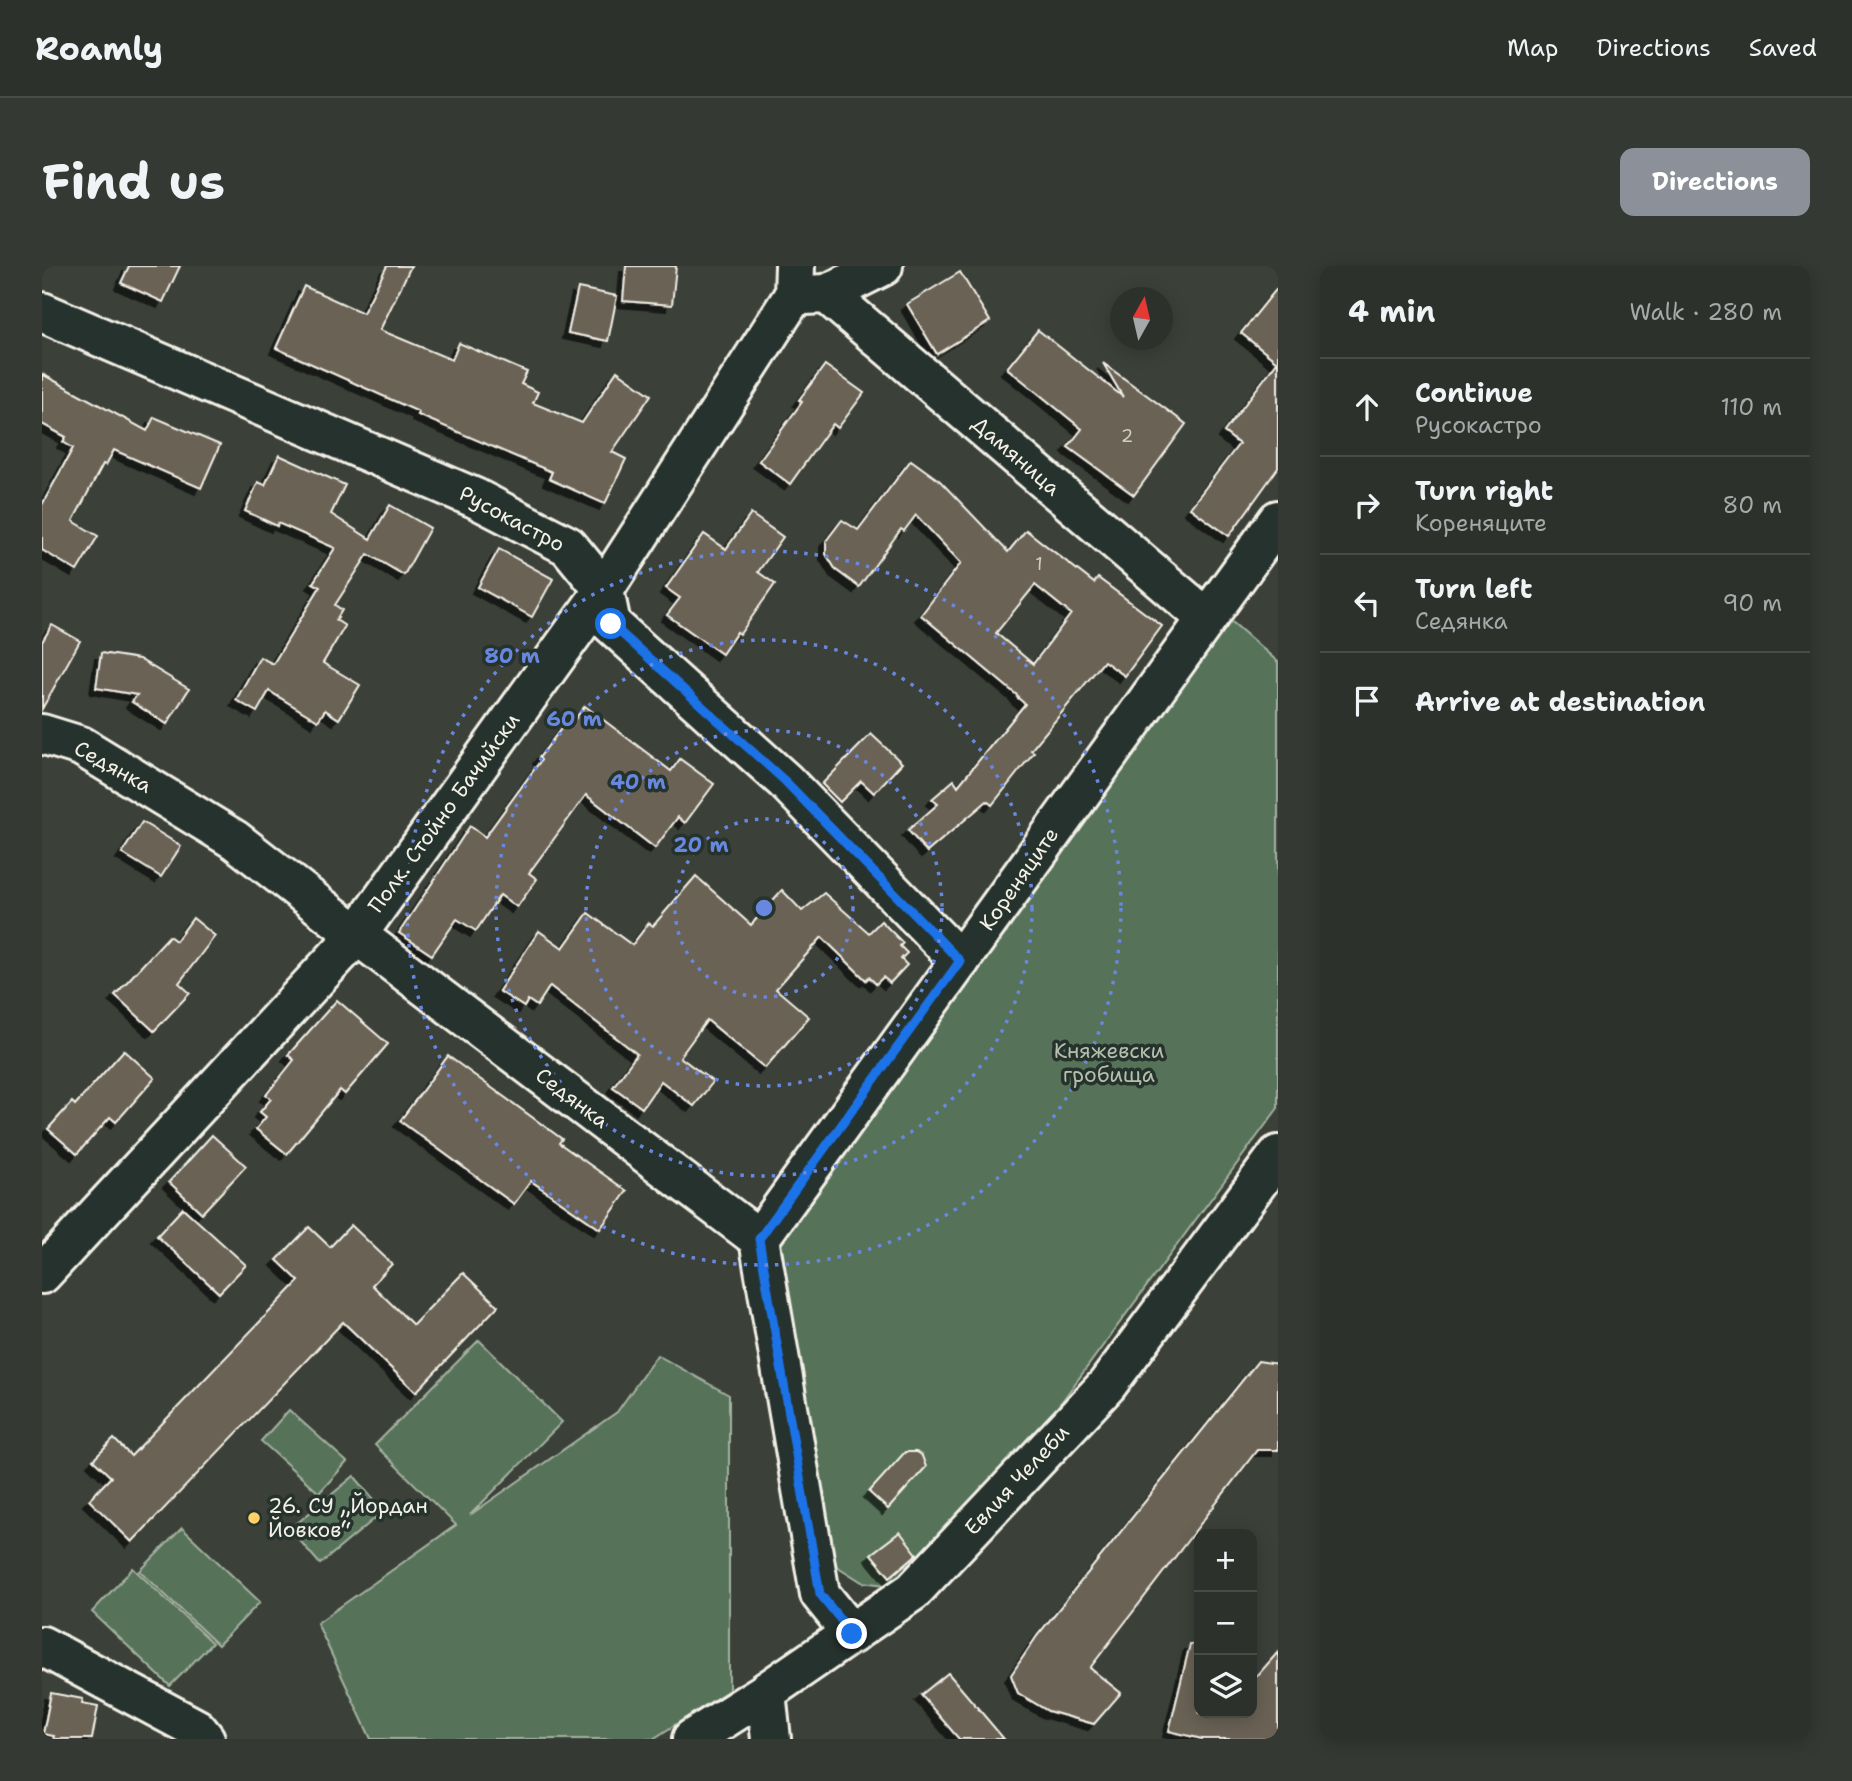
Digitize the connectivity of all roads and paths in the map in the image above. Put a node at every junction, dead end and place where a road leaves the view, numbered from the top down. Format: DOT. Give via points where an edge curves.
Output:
graph roads {
  1 [pos="883,266"];
  2 [pos="805,285"];
  3 [pos="42,312"];
  4 [pos="1278,520"];
  5 [pos="604,590"];
  6 [pos="1205,617"];
  7 [pos="42,734"];
  8 [pos="357,935"];
  9 [pos="960,961"];
  10 [pos="1278,1155"];
  11 [pos="759,1239"];
  12 [pos="42,1274"];
  13 [pos="852,1634"];
  14 [pos="42,1646"];
  15 [pos="766,1692"];
  16 [pos="195,1736"];
  17 [pos="692,1739"];
  18 [pos="771,1739"];
  1 -- 2 [label="street"];
  2 -- 5 [label="street, Полк. Стойно Бачийски"];
  2 -- 6 [label="street, Дамяница"];
  3 -- 5 [label="street, Русокастро" via="475,498 568,546"];
  4 -- 6 [label="street, Кореняците"];
  5 -- 8 [label="street, Полк. Стойно Бачийски"];
  5 -- 9 [label="street, Русокастро" via="611,624 785,781"];
  6 -- 9 [label="street, Кореняците"];
  7 -- 8 [label="street, Седянка" via="81,746 235,840"];
  8 -- 11 [label="street, Седянка"];
  8 -- 12 [label="street, Полк. Стойно Бачийски"];
  9 -- 11 [label="street, Кореняците"];
  10 -- 13 [label="street, Евлия Челеби" via="1107,1385 913,1591"];
  11 -- 13 [label="street" via="820,1594"];
  13 -- 15 [label="street, Евлия Челеби"];
  14 -- 16 [label="street"];
  15 -- 17 [label="street, Евлия Челеби"];
  15 -- 18 [label="street"];
}
